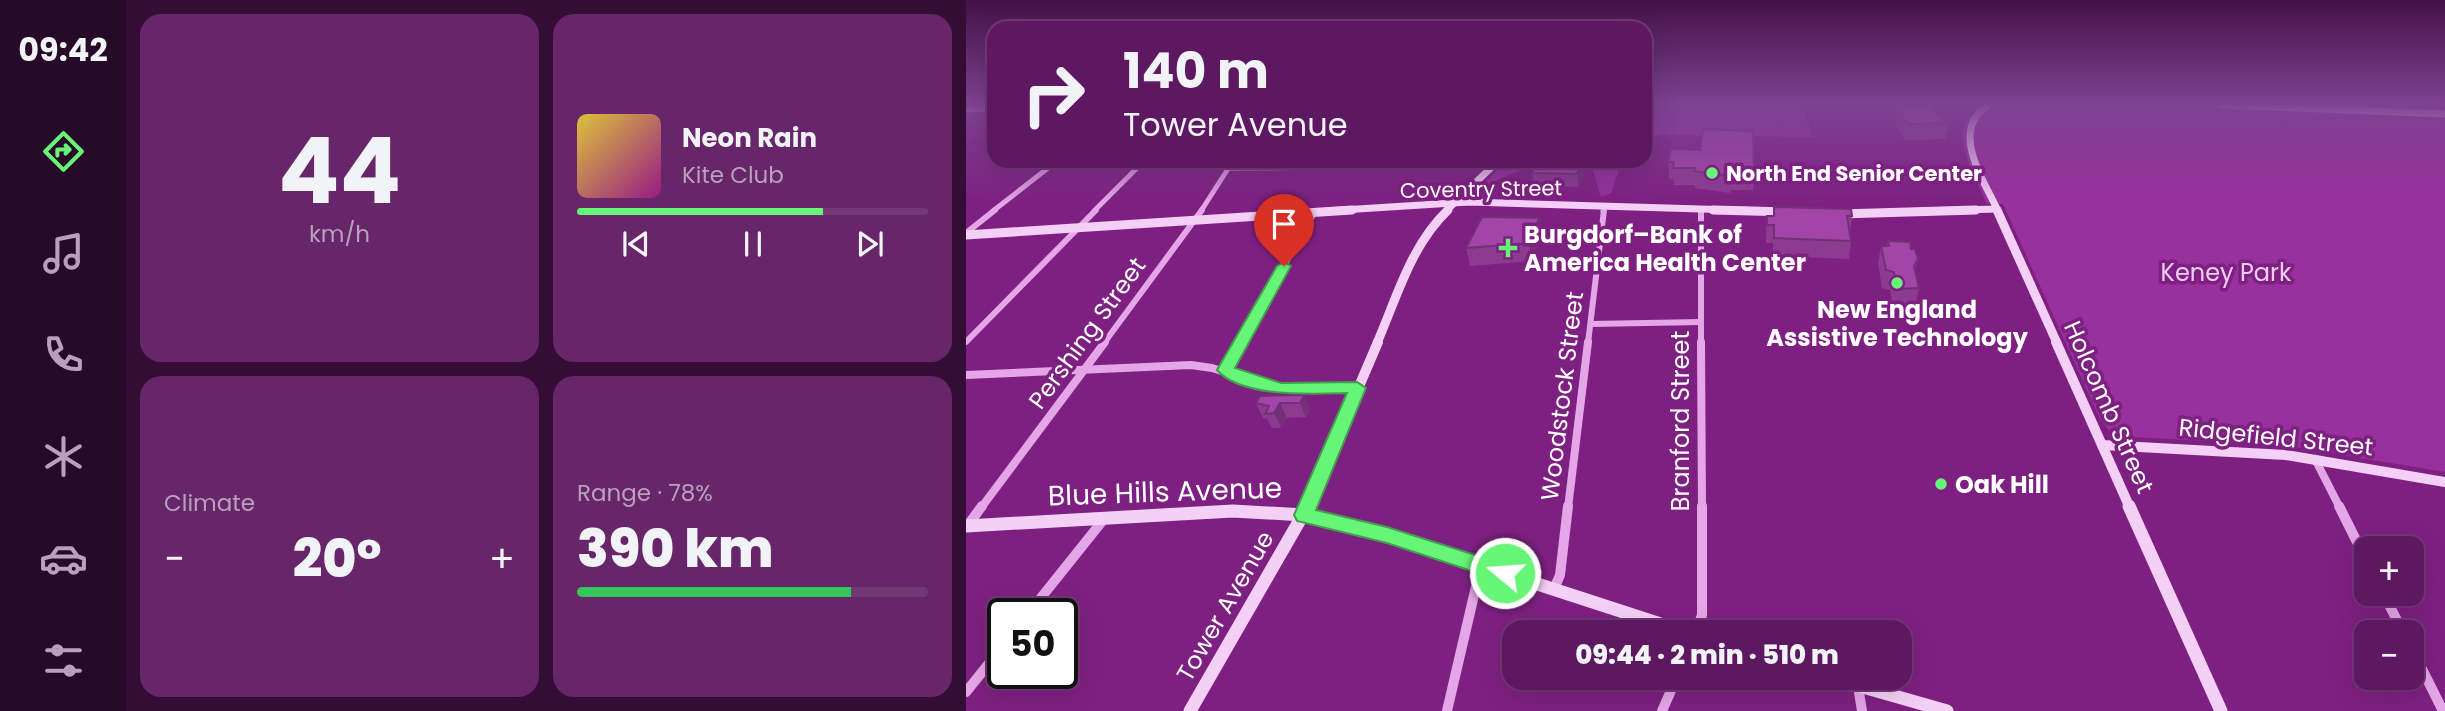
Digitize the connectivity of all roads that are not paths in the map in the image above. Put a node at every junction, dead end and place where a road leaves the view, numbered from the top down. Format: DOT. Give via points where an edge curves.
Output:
graph roads {
  1 [pos="1971,138"];
  2 [pos="1048,168"];
  3 [pos="1137,168"];
  4 [pos="1228,168"];
  5 [pos="1491,168"];
  6 [pos="1455,203"];
  7 [pos="1604,206"];
  8 [pos="1701,209"];
  9 [pos="1997,209"];
  10 [pos="1800,212"];
  11 [pos="1314,213"];
  12 [pos="1831,214"];
  13 [pos="1196,220"];
  14 [pos="1081,227"];
  15 [pos="966,234"];
  16 [pos="1701,322"];
  17 [pos="1591,324"];
  18 [pos="966,342"];
  19 [pos="1085,369"];
  20 [pos="1226,370"];
  21 [pos="966,375"];
  22 [pos="1357,388"];
  23 [pos="2102,445"];
  24 [pos="2315,459"];
  25 [pos="2445,482"];
  26 [pos="1304,515"];
  27 [pos="1104,518"];
  28 [pos="967,526"];
  29 [pos="2354,536"];
  30 [pos="1481,565"];
  31 [pos="1554,589"];
  32 [pos="1041,598"];
  33 [pos="1648,620"];
  34 [pos="1700,620"];
  35 [pos="987,666"];
  36 [pos="2424,673"];
  37 [pos="1671,690"];
  38 [pos="1858,690"];
  39 [pos="1869,690"];
  40 [pos="966,692"];
  41 [pos="1190,711"];
  42 [pos="1447,711"];
  43 [pos="1662,711"];
  44 [pos="1862,711"];
  45 [pos="1947,711"];
  46 [pos="2221,711"];
  47 [pos="2443,711"];
  1 -- 9 [label="street, Holcomb Street"];
  2 -- 15 [label="street"];
  3 -- 14 [label="street"];
  4 -- 13 [label="street, Pershing Street"];
  5 -- 6 [label="street, Tower Avenue"];
  6 -- 7 [label="street, Coventry Street"];
  6 -- 11 [label="street, Coventry Street"];
  6 -- 22 [label="street, Tower Avenue" via="1419,245"];
  7 -- 8 [label="street, Coventry Street"];
  7 -- 17 [label="street, Woodstock Street"];
  8 -- 10 [label="street, Coventry Street"];
  8 -- 16 [label="street, Branford Street"];
  9 -- 12 [label="street"];
  9 -- 23 [label="street, Holcomb Street"];
  11 -- 13 [label="street, Coventry Street"];
  11 -- 20 [label="street"];
  13 -- 14 [label="street, Coventry Street"];
  13 -- 19 [label="street, Pershing Street"];
  14 -- 15 [label="street, Coventry Street"];
  14 -- 18 [label="street"];
  16 -- 17 [label="street"];
  16 -- 34 [label="street, Branford Street"];
  17 -- 31 [label="street, Woodstock Street" via="1560,575"];
  19 -- 20 [label="street" via="1191,365"];
  19 -- 21 [label="street"];
  19 -- 28 [label="street, Pershing Street"];
  20 -- 22 [label="street" via="1281,389"];
  22 -- 26 [label="street, Tower Avenue"];
  23 -- 24 [label="street, Ridgefield Street" via="2209,448"];
  23 -- 46 [label="street, Holcomb Street"];
  24 -- 25 [label="street, Ridgefield Street"];
  24 -- 29 [label="street"];
  26 -- 27 [label="street, Blue Hills Avenue" via="1233,511"];
  26 -- 30 [label="street, Blue Hills Avenue"];
  26 -- 41 [label="street, Tower Avenue"];
  27 -- 28 [label="street, Blue Hills Avenue"];
  27 -- 32 [label="street"];
  30 -- 31 [label="street, Blue Hills Avenue"];
  30 -- 42 [label="street"];
  31 -- 33 [label="street, Blue Hills Avenue"];
  35 -- 40 [label="street"];
  36 -- 47 [label="street"];
  37 -- 43 [label="street"];
  38 -- 44 [label="street"];
  39 -- 45 [label="street"];
}
